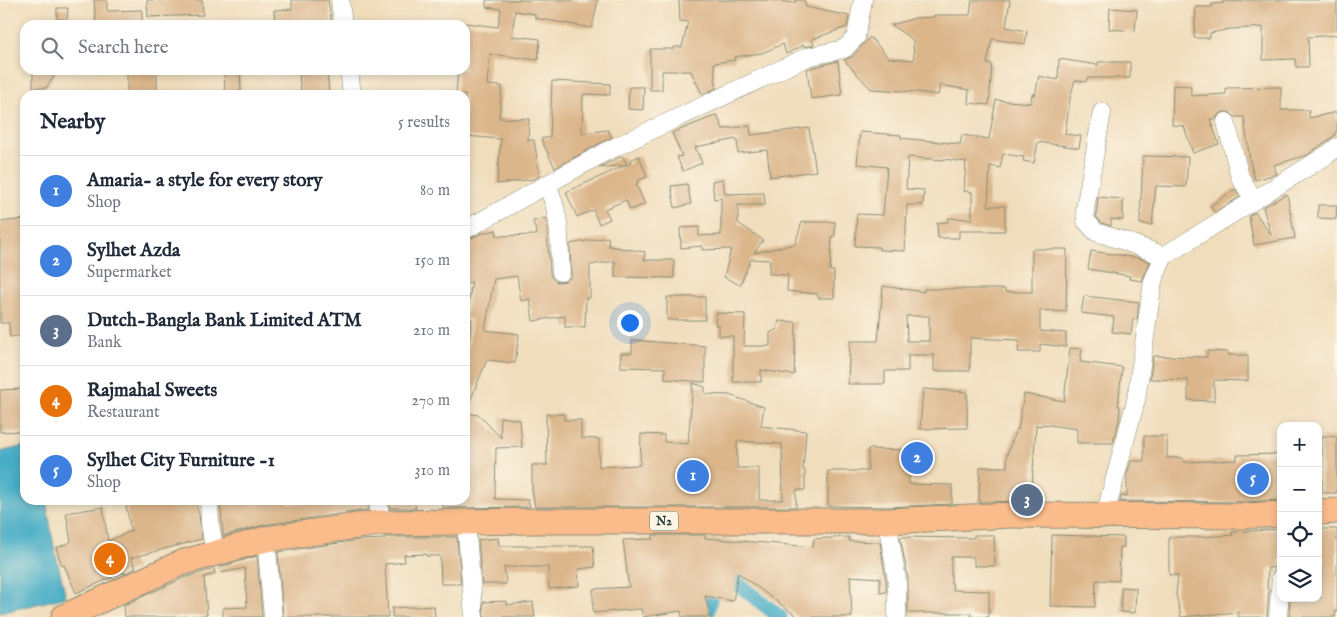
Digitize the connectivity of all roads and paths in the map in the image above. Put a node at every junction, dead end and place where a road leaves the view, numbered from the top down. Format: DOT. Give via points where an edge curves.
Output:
graph roads {
  1 [pos="340,0"];
  2 [pos="863,0"];
  3 [pos="342,20"];
  4 [pos="350,75"];
  5 [pos="351,90"];
  6 [pos="1102,112"];
  7 [pos="1226,122"];
  8 [pos="1337,147"];
  9 [pos="547,185"];
  10 [pos="1254,200"];
  11 [pos="470,227"];
  12 [pos="1164,256"];
  13 [pos="561,272"];
  14 [pos="209,505"];
  15 [pos="1337,511"];
  16 [pos="379,512"];
  17 [pos="1322,512"];
  18 [pos="1277,514"];
  19 [pos="1105,515"];
  20 [pos="888,521"];
  21 [pos="466,523"];
  22 [pos="266,539"];
  23 [pos="215,554"];
  24 [pos="1279,602"];
  25 [pos="64,617"];
  26 [pos="273,617"];
  27 [pos="474,617"];
  28 [pos="897,617"];
  29 [pos="1278,617"];
  1 -- 3 [label="street"];
  2 -- 9 [label="street" via="856,37 844,49 807,57 607,151"];
  4 -- 5 [label="street"];
  6 -- 12 [label="street" via="1085,209 1086,221 1096,232"];
  7 -- 10 [label="street" via="1240,177"];
  8 -- 10 [label="street"];
  9 -- 11 [label="street"];
  9 -- 13 [label="street" via="558,215"];
  10 -- 12 [label="street"];
  12 -- 19 [label="street" via="1153,281 1136,400"];
  14 -- 23 [label="street"];
  15 -- 17 [label="highway"];
  16 -- 21 [label="highway, N2"];
  16 -- 22 [label="highway, N2"];
  18 -- 19 [label="highway, N2"];
  19 -- 20 [label="highway, N2" via="1013,515"];
  20 -- 21 [label="highway, N2"];
  20 -- 28 [label="street" via="897,580"];
  21 -- 27 [label="street"];
  22 -- 23 [label="highway, N2"];
  22 -- 26 [label="street"];
  23 -- 25 [label="highway, N2" via="181,563"];
  24 -- 29 [label="street"];
}
